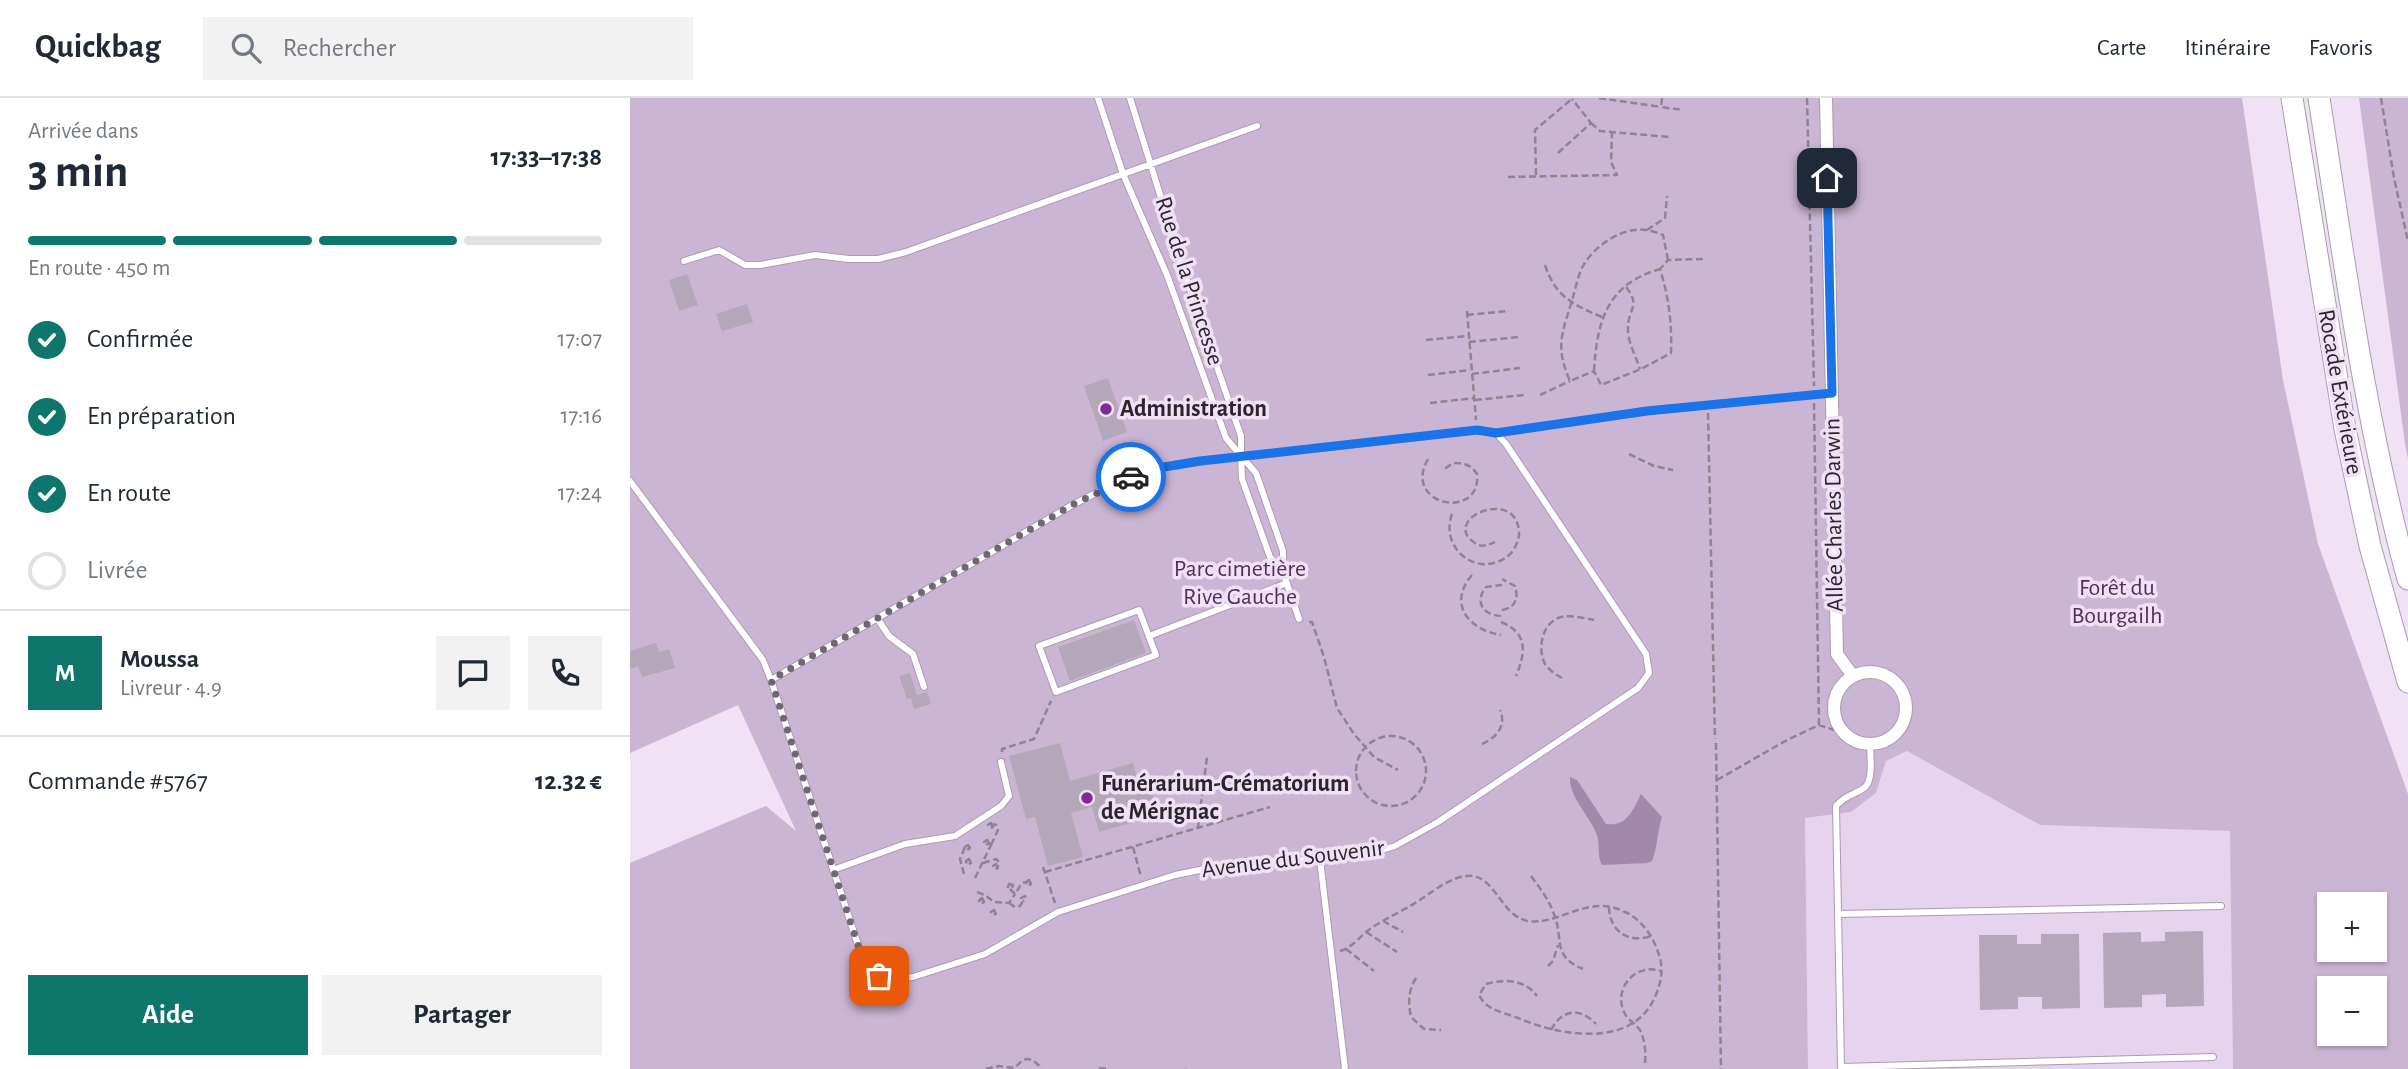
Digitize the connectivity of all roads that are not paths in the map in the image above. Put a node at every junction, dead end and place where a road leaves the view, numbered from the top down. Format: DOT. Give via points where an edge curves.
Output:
graph roads {
  1 [pos="1098,98"];
  2 [pos="1130,98"];
  3 [pos="1826,98"];
  4 [pos="2292,98"];
  5 [pos="2319,98"];
  6 [pos="1257,126"];
  7 [pos="1151,163"];
  8 [pos="1123,174"];
  9 [pos="684,261"];
  10 [pos="1832,393"];
  11 [pos="1496,433"];
  12 [pos="1241,456"];
  13 [pos="631,486"];
  14 [pos="1283,572"];
  15 [pos="2408,579"];
  16 [pos="1287,583"];
  17 [pos="877,618"];
  18 [pos="1299,619"];
  19 [pos="1149,636"];
  20 [pos="1853,676"];
  21 [pos="771,680"];
  22 [pos="2408,682"];
  23 [pos="924,687"];
  24 [pos="1870,744"];
  25 [pos="1002,762"];
  26 [pos="1321,860"];
  27 [pos="833,870"];
  28 [pos="2221,906"];
  29 [pos="1838,914"];
  30 [pos="2213,1057"];
  31 [pos="1345,1069"];
  1 -- 8 [label="lane, Rue de la Princesse"];
  2 -- 7 [label="lane, Rue de la Princesse"];
  3 -- 10 [label="street, Allée Charles Darwin"];
  4 -- 22 [label="highway, Rocade Extérieure" via="2345,429 2370,546"];
  5 -- 15 [label="highway" via="2371,420"];
  6 -- 7 [label="lane"];
  7 -- 8 [label="lane"];
  7 -- 12 [label="lane, Rue de la Princesse" via="1241,436"];
  8 -- 9 [label="lane" via="906,253 878,259 815,255 745,265 719,250"];
  8 -- 12 [label="lane, Rue de la Princesse" via="1167,275 1226,438"];
  10 -- 11 [label="lane" via="1647,411"];
  10 -- 20 [label="street, Allée Charles Darwin" via="1837,654"];
  11 -- 12 [label="lane" via="1477,430"];
  11 -- 26 [label="lane, Avenue du Souvenir" via="1646,654 1649,673 1638,688 1438,822 1395,846"];
  12 -- 14 [label="lane" via="1241,478 1270,557"];
  12 -- 14 [label="lane" via="1256,473 1283,551"];
  12 -- 17 [label="lane" via="1164,467 1120,481"];
  13 -- 21 [label="lane, Avenue du Souvenir" via="763,660"];
  14 -- 16 [label="lane"];
  16 -- 18 [label="lane"];
  16 -- 19 [label="lane"];
  17 -- 21 [label="lane"];
  17 -- 23 [label="lane" via="889,636 913,654"];
  19 -- 19 [label="lane" via="1156,655 1056,692 1039,646 1139,610"];
  20 -- 24 [label="street" via="1835,696 1836,722 1853,740"];
  20 -- 24 [label="street" via="1878,672 1889,677 1906,703 1900,729 1890,738"];
  21 -- 27 [label="lane, Avenue du Souvenir"];
  24 -- 29 [label="lane" via="1869,781 1836,806"];
  25 -- 27 [label="lane" via="1009,796 955,836 905,844"];
  26 -- 27 [label="lane, Avenue du Souvenir" via="1244,861 1175,875 1058,912 985,954 913,977 888,978 875,973 863,960"];
  26 -- 31 [label="lane"];
  28 -- 29 [label="lane"];
  29 -- 30 [label="lane" via="1842,1067"];
}
